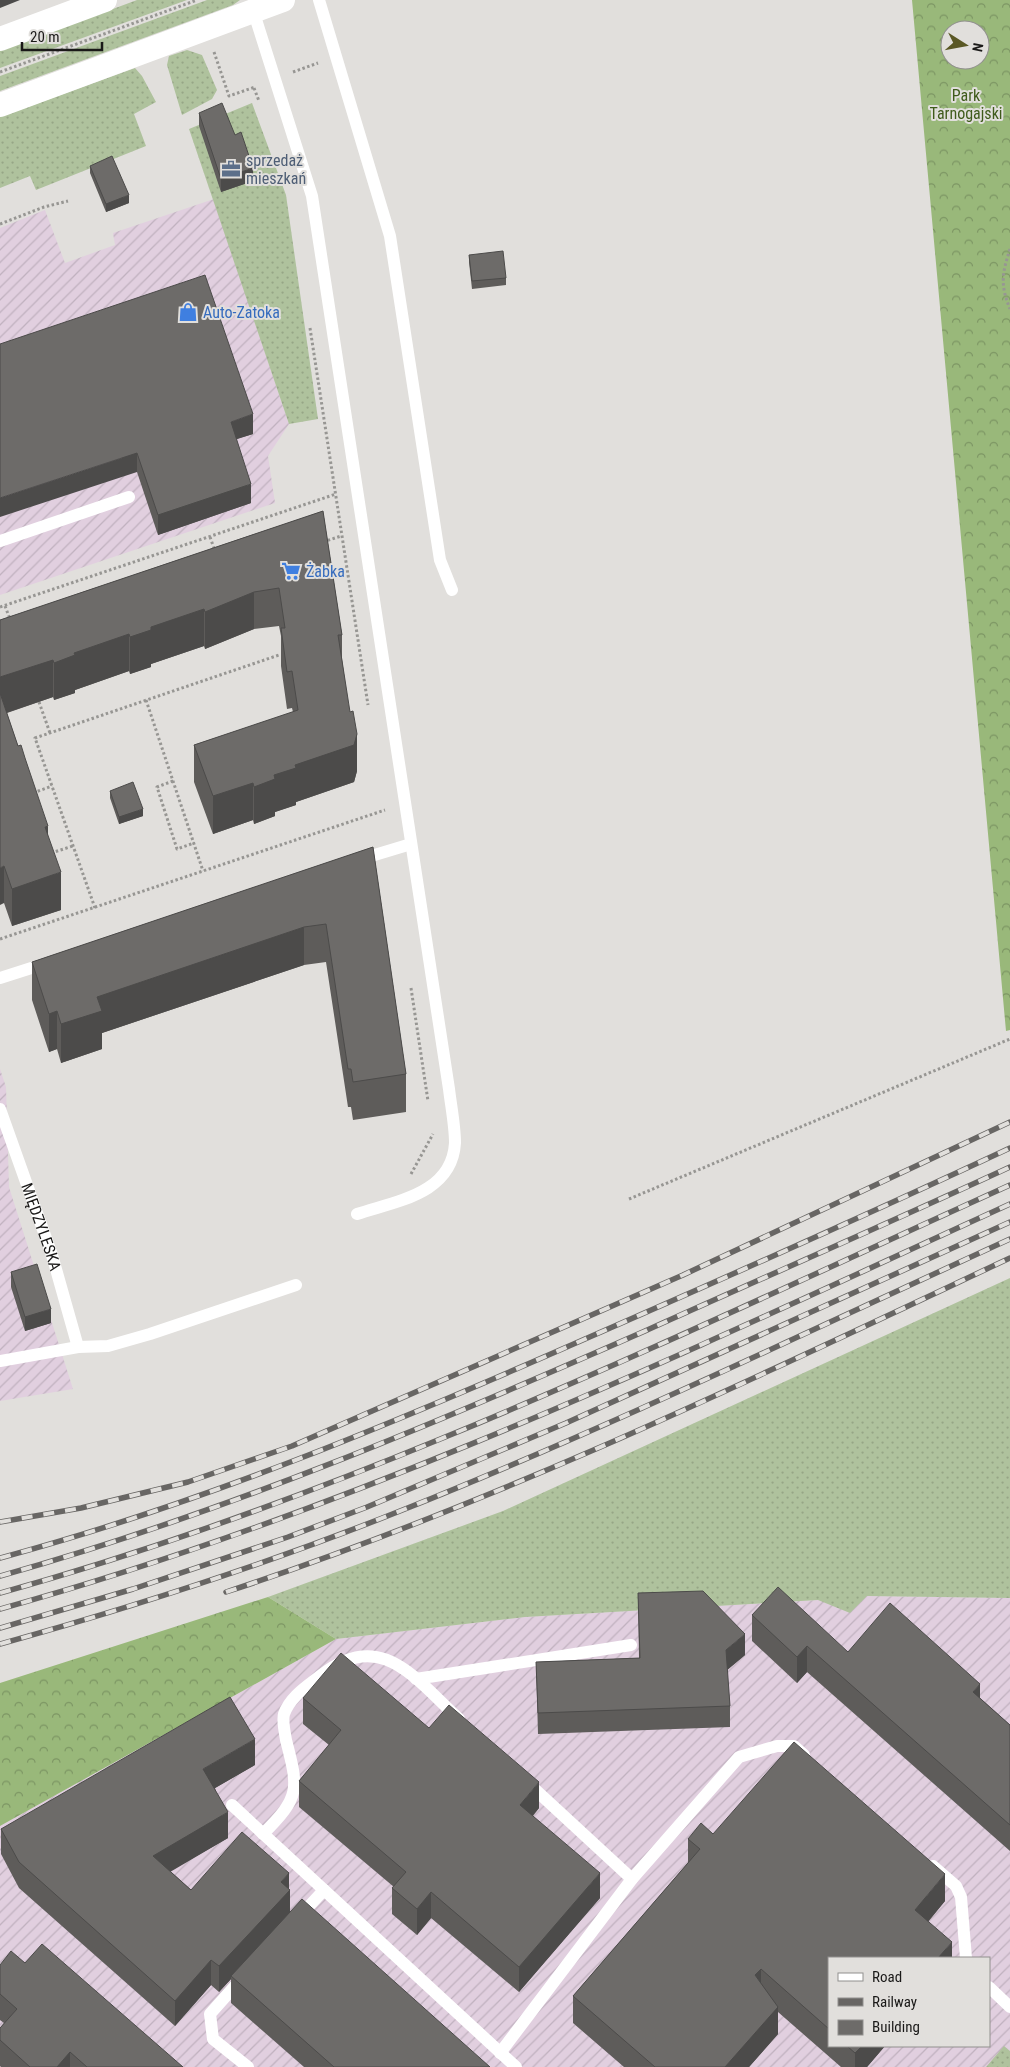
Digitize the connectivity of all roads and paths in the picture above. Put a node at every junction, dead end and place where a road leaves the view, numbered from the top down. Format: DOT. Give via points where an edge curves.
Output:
graph roads {
  1 [pos="105,0"];
  2 [pos="198,0"];
  3 [pos="284,0"];
  4 [pos="319,0"];
  5 [pos="253,10"];
  6 [pos="205,28"];
  7 [pos="0,39"];
  8 [pos="0,72"];
  9 [pos="254,88"];
  10 [pos="229,96"];
  11 [pos="0,105"];
  12 [pos="260,105"];
  13 [pos="68,201"];
  14 [pos="0,224"];
  15 [pos="1010,249"];
  16 [pos="1010,309"];
  17 [pos="309,322"];
  18 [pos="357,488"];
  19 [pos="335,495"];
  20 [pos="129,496"];
  21 [pos="363,529"];
  22 [pos="341,536"];
  23 [pos="210,537"];
  24 [pos="0,541"];
  25 [pos="314,545"];
  26 [pos="218,560"];
  27 [pos="452,590"];
  28 [pos="5,606"];
  29 [pos="0,607"];
  30 [pos="10,621"];
  31 [pos="279,655"];
  32 [pos="146,700"];
  33 [pos="39,702"];
  34 [pos="369,712"];
  35 [pos="50,733"];
  36 [pos="174,781"];
  37 [pos="52,786"];
  38 [pos="25,795"];
  39 [pos="383,800"];
  40 [pos="385,810"];
  41 [pos="194,843"];
  42 [pos="410,844"];
  43 [pos="73,846"];
  44 [pos="390,850"];
  45 [pos="45,855"];
  46 [pos="346,863"];
  47 [pos="203,871"];
  48 [pos="95,908"];
  49 [pos="0,939"];
  50 [pos="61,958"];
  51 [pos="0,978"];
  52 [pos="410,983"];
  53 [pos="1010,1039"];
  54 [pos="429,1106"];
  55 [pos="0,1109"];
  56 [pos="432,1125"];
  57 [pos="407,1181"];
  58 [pos="629,1199"];
  59 [pos="357,1214"];
  60 [pos="296,1284"];
  61 [pos="78,1347"];
  62 [pos="0,1360"];
  63 [pos="631,1645"];
  64 [pos="416,1679"];
  65 [pos="466,1726"];
  66 [pos="812,1761"];
  67 [pos="516,1772"];
  68 [pos="232,1805"];
  69 [pos="263,1834"];
  70 [pos="922,1856"];
  71 [pos="632,1878"];
  72 [pos="324,1890"];
  73 [pos="291,1925"];
  74 [pos="966,1957"];
  75 [pos="252,1968"];
  76 [pos="990,1988"];
  77 [pos="1010,2006"];
  78 [pos="500,2053"];
  79 [pos="248,2067"];
  80 [pos="516,2067"];
  1 -- 7 [label="street"];
  2 -- 8 [label="path"];
  3 -- 5 [label="street"];
  4 -- 27 [label="lane" via="390,236 440,560"];
  5 -- 6 [label="street"];
  5 -- 18 [label="lane" via="312,196"];
  6 -- 10 [label="path"];
  6 -- 11 [label="street"];
  9 -- 12 [label="path"];
  13 -- 14 [label="path" via="44,206"];
  15 -- 16 [label="path" via="1002,276"];
  17 -- 19 [label="path"];
  18 -- 19 [label="path"];
  18 -- 21 [label="lane"];
  19 -- 22 [label="path"];
  19 -- 23 [label="path"];
  20 -- 24 [label="lane"];
  21 -- 22 [label="path"];
  21 -- 42 [label="lane"];
  22 -- 25 [label="path"];
  22 -- 34 [label="path"];
  23 -- 26 [label="path"];
  23 -- 28 [label="path"];
  28 -- 29 [label="path"];
  28 -- 30 [label="path"];
  31 -- 32 [label="path"];
  32 -- 35 [label="path"];
  32 -- 36 [label="path"];
  33 -- 35 [label="path"];
  35 -- 37 [label="path" via="35,738"];
  36 -- 41 [label="path"];
  36 -- 41 [label="path" via="158,787 177,849"];
  37 -- 38 [label="path"];
  37 -- 43 [label="path"];
  39 -- 40 [label="path"];
  40 -- 44 [label="path"];
  40 -- 47 [label="path"];
  41 -- 47 [label="path"];
  42 -- 44 [label="lane"];
  42 -- 59 [label="lane" via="455,1143 451,1161 436,1185"];
  43 -- 45 [label="path"];
  43 -- 48 [label="path"];
  44 -- 46 [label="lane"];
  47 -- 48 [label="path"];
  48 -- 49 [label="path"];
  50 -- 51 [label="lane"];
  52 -- 54 [label="path"];
  53 -- 58 [label="path"];
  55 -- 61 [label="lane, MIĘDZYLESKA" via="52,1255"];
  56 -- 57 [label="path" via="434,1135"];
  60 -- 61 [label="lane" via="150,1334 108,1346"];
  61 -- 62 [label="lane"];
  63 -- 64 [label="lane"];
  64 -- 65 [label="lane"];
  64 -- 69 [label="lane" via="403,1666 379,1656 357,1656 334,1665 294,1697 283,1716 295,1774 294,1795 285,1812"];
  66 -- 71 [label="lane" via="794,1746 777,1746 739,1757"];
  67 -- 71 [label="lane"];
  68 -- 69 [label="lane"];
  69 -- 72 [label="lane"];
  70 -- 74 [label="lane" via="956,1886 961,1897"];
  71 -- 78 [label="lane"];
  72 -- 73 [label="lane"];
  72 -- 78 [label="lane"];
  75 -- 79 [label="lane" via="210,2014 213,2039"];
  76 -- 77 [label="lane"];
  78 -- 80 [label="lane"];
}
